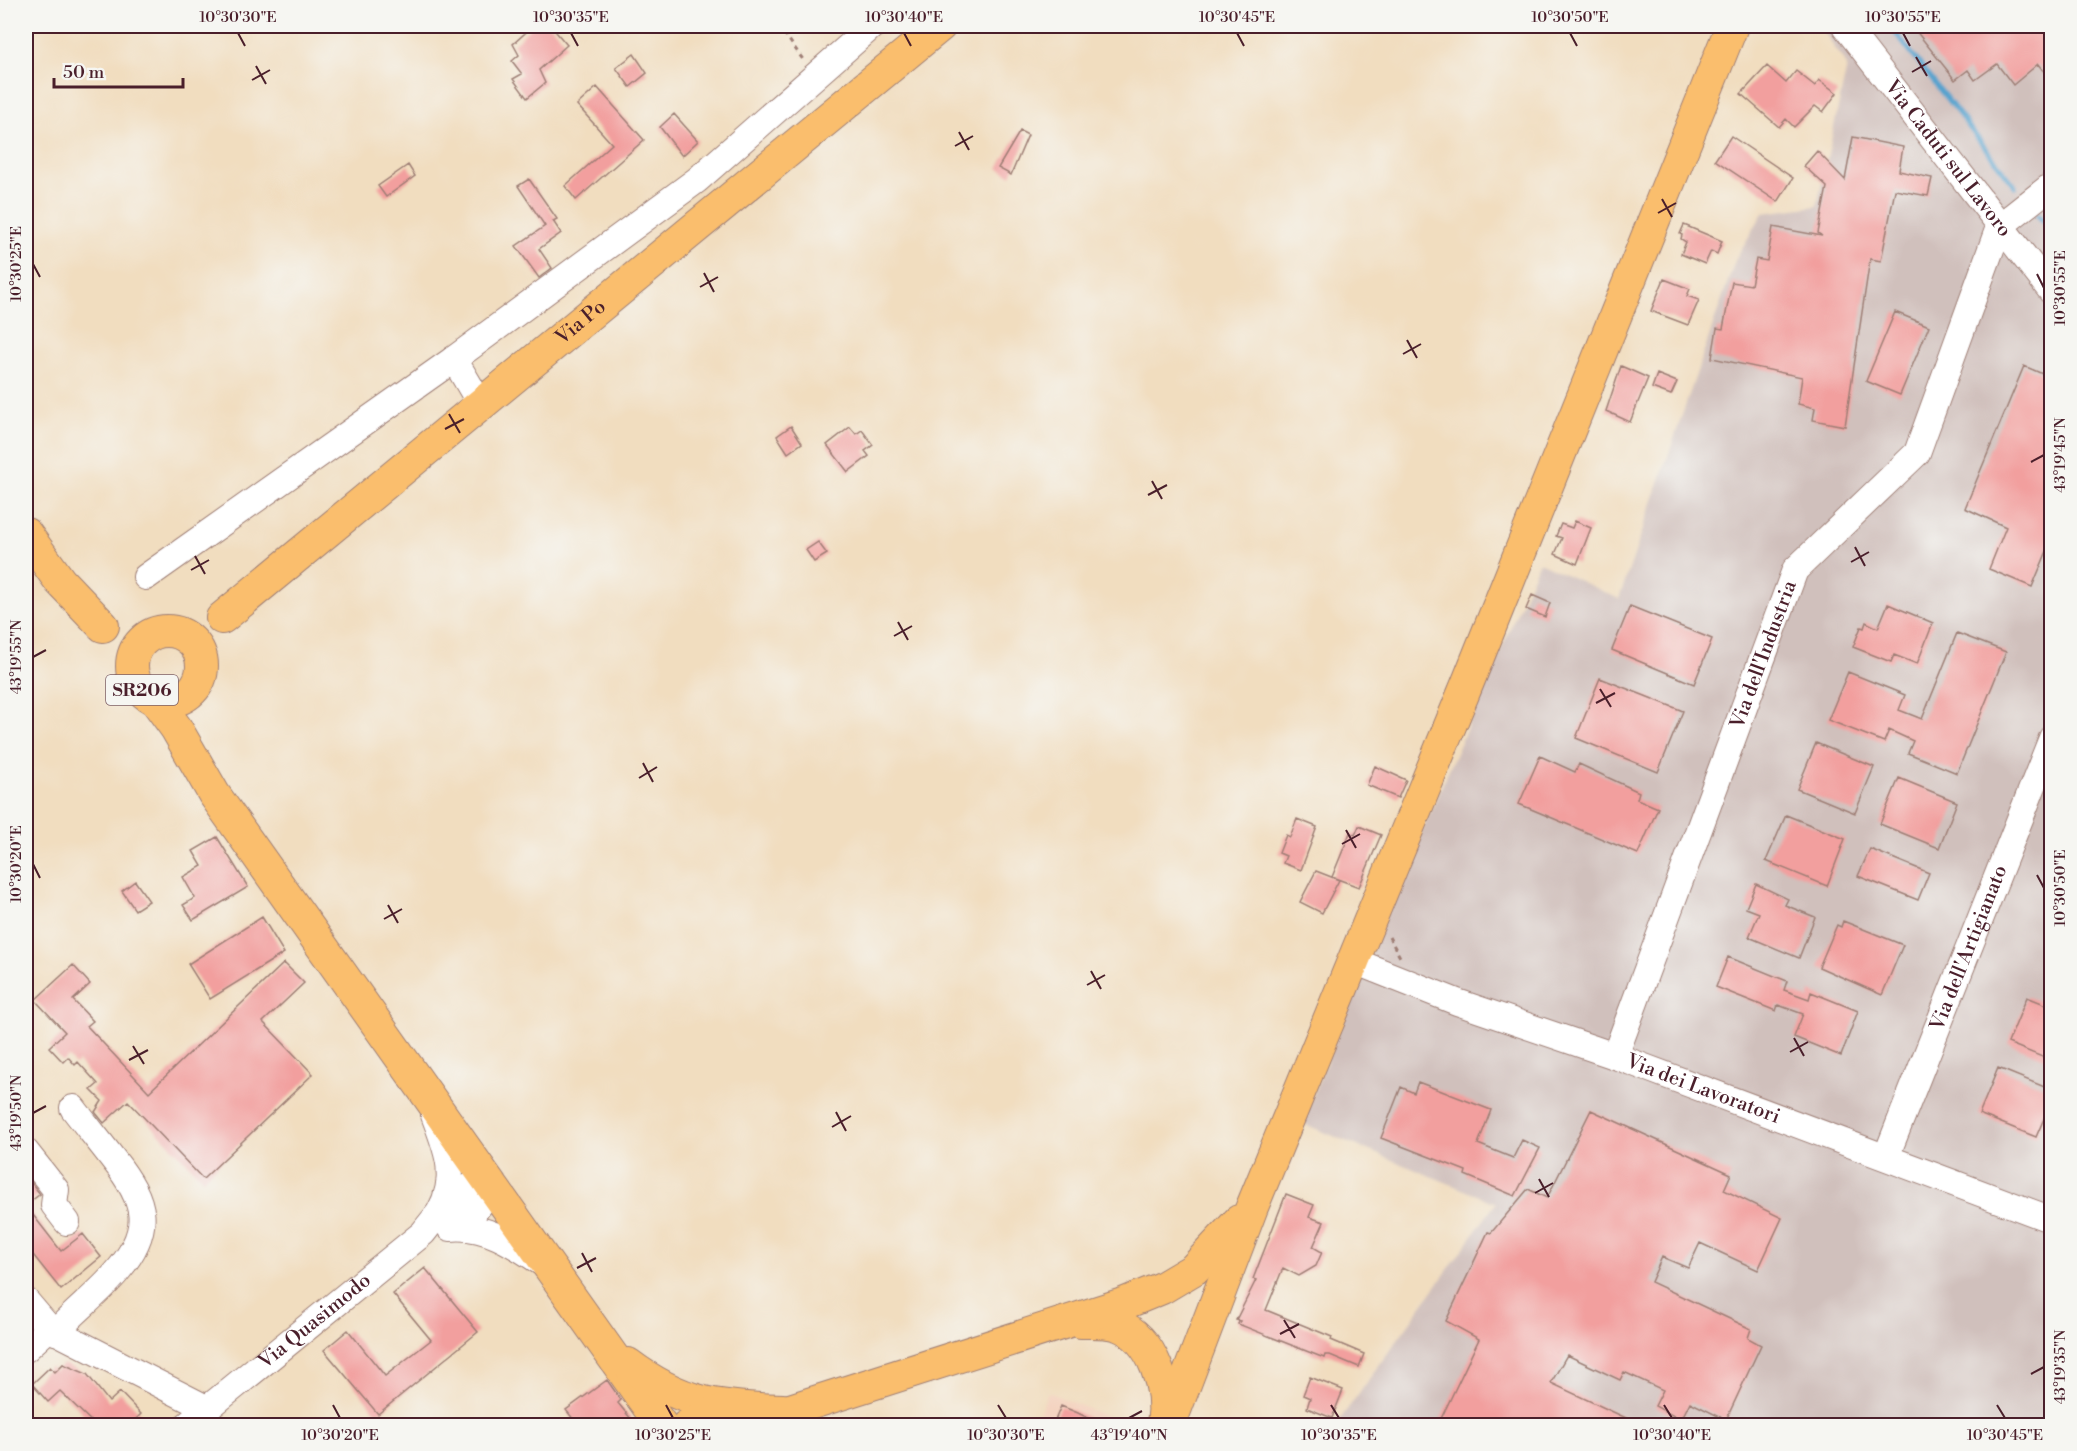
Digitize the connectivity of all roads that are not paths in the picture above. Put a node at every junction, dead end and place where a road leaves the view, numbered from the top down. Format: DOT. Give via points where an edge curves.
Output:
graph roads {
  1 [pos="872,26"];
  2 [pos="940,26"];
  3 [pos="1732,26"];
  4 [pos="1845,26"];
  5 [pos="2052,185"];
  6 [pos="1999,227"];
  7 [pos="2052,291"];
  8 [pos="454,359"];
  9 [pos="481,405"];
  10 [pos="26,534"];
  11 [pos="146,577"];
  12 [pos="222,618"];
  13 [pos="103,626"];
  14 [pos="161,633"];
  15 [pos="132,667"];
  16 [pos="199,673"];
  17 [pos="155,699"];
  18 [pos="2052,738"];
  19 [pos="196,762"];
  20 [pos="1354,961"];
  21 [pos="1615,1056"];
  22 [pos="427,1095"];
  23 [pos="72,1108"];
  24 [pos="26,1152"];
  25 [pos="1886,1156"];
  26 [pos="490,1184"];
  27 [pos="1252,1207"];
  28 [pos="446,1220"];
  29 [pos="2052,1220"];
  30 [pos="67,1222"];
  31 [pos="552,1270"];
  32 [pos="26,1301"];
  33 [pos="1066,1322"];
  34 [pos="53,1330"];
  35 [pos="26,1349"];
  36 [pos="609,1350"];
  37 [pos="208,1408"];
  38 [pos="729,1408"];
  39 [pos="787,1411"];
  40 [pos="186,1425"];
  41 [pos="663,1425"];
  42 [pos="687,1425"];
  43 [pos="756,1425"];
  44 [pos="1163,1425"];
  45 [pos="1169,1425"];
  1 -- 8 [label="street" via="697,180"];
  2 -- 9 [label="main road, Via Po"];
  3 -- 20 [label="main road"];
  4 -- 6 [label="street, Via Caduti sul Lavoro"];
  5 -- 6 [label="street"];
  6 -- 7 [label="street, Via Caduti sul Lavoro"];
  6 -- 21 [label="street, Via dell'Industria" via="1917,453 1795,570"];
  8 -- 9 [label="street"];
  8 -- 11 [label="street"];
  9 -- 12 [label="main road, Via Po"];
  10 -- 13 [label="main road, SR206" via="60,581"];
  12 -- 14 [label="main road, Via Po"];
  12 -- 16 [label="main road, Via Po"];
  13 -- 14 [label="main road, SR206"];
  13 -- 15 [label="main road, SR206"];
  14 -- 15 [label="main road, SR206" via="138,647"];
  14 -- 16 [label="main road, SR206" via="182,634 192,641"];
  15 -- 17 [label="main road, SR206" via="139,687"];
  16 -- 17 [label="main road, SR206" via="177,699"];
  16 -- 19 [label="main road, Via Po" via="189,705 187,737"];
  17 -- 19 [label="main road"];
  18 -- 25 [label="street, Via dell'Artigianato"];
  19 -- 22 [label="main road" via="214,794"];
  20 -- 21 [label="street, Via dei Lavoratori" via="1457,1002"];
  20 -- 27 [label="main road"];
  21 -- 25 [label="street, Via dei Lavoratori"];
  22 -- 26 [label="main road"];
  22 -- 28 [label="street" via="451,1176"];
  23 -- 34 [label="street" via="128,1177 143,1212 141,1231 130,1254 105,1284"];
  24 -- 30 [label="street" via="56,1190 54,1205"];
  25 -- 29 [label="street, Via dei Lavoratori"];
  26 -- 28 [label="street, Via Quasimodo" via="471,1185"];
  26 -- 31 [label="main road"];
  27 -- 33 [label="main road" via="1194,1269 1162,1288"];
  27 -- 45 [label="main road"];
  28 -- 31 [label="street, Via Quasimodo" via="489,1232"];
  28 -- 37 [label="street, Via Quasimodo" via="423,1233"];
  31 -- 36 [label="main road"];
  32 -- 34 [label="street"];
  33 -- 39 [label="main road"];
  33 -- 44 [label="main road" via="1121,1326 1142,1343 1163,1386"];
  34 -- 35 [label="street"];
  34 -- 37 [label="street"];
  36 -- 38 [label="main road" via="654,1384 677,1395"];
  36 -- 41 [label="main road"];
  37 -- 40 [label="street, Via Quasimodo"];
  38 -- 39 [label="main road"];
  38 -- 42 [label="main road"];
  39 -- 43 [label="main road"];
}
